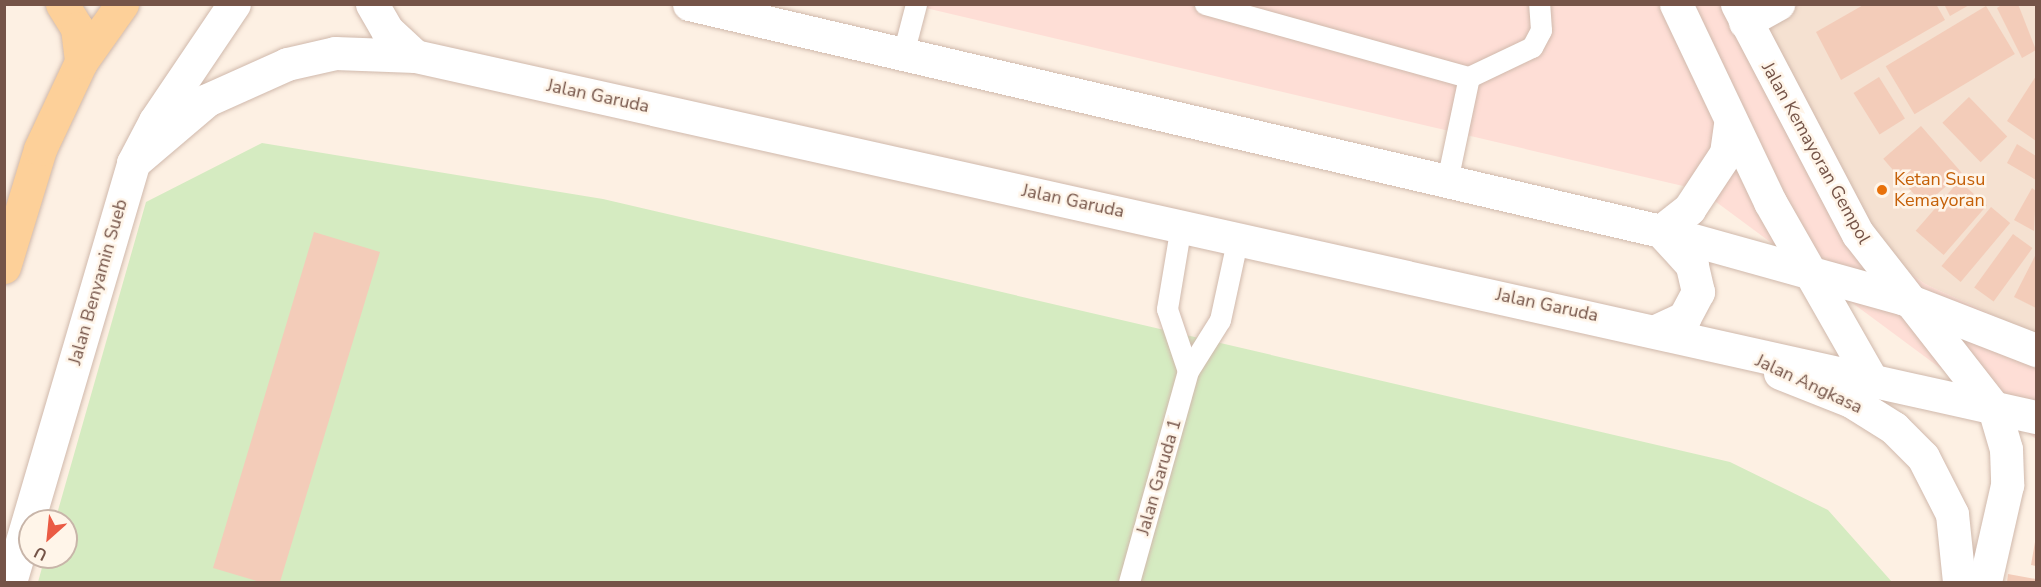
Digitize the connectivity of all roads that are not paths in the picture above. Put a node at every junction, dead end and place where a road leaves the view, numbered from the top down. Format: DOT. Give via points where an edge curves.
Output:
graph roads {
  1 [pos="62,4"];
  2 [pos="122,4"];
  3 [pos="234,4"];
  4 [pos="372,4"];
  5 [pos="689,4"];
  6 [pos="916,4"];
  7 [pos="1205,4"];
  8 [pos="1539,4"];
  9 [pos="1676,4"];
  10 [pos="1778,4"];
  11 [pos="1741,13"];
  12 [pos="903,54"];
  13 [pos="415,56"];
  14 [pos="81,62"];
  15 [pos="1469,77"];
  16 [pos="1730,123"];
  17 [pos="133,163"];
  18 [pos="1447,181"];
  19 [pos="1181,225"];
  20 [pos="1661,231"];
  21 [pos="1238,237"];
  22 [pos="4,267"];
  23 [pos="1813,273"];
  24 [pos="1905,299"];
  25 [pos="1658,330"];
  26 [pos="1729,345"];
  27 [pos="2037,350"];
  28 [pos="1188,371"];
  29 [pos="1870,377"];
  30 [pos="1994,408"];
  31 [pos="2037,417"];
  32 [pos="10,582"];
  33 [pos="1129,582"];
  34 [pos="1959,582"];
  35 [pos="1985,582"];
  1 -- 14 [label="main road" via="77,28"];
  2 -- 14 [label="main road"];
  3 -- 17 [label="main road, Jalan Benyamin Sueb" via="154,121"];
  4 -- 13 [label="main road" via="387,30"];
  5 -- 12 [label="main road"];
  6 -- 12 [label="lane"];
  7 -- 15 [label="lane"];
  8 -- 15 [label="lane" via="1541,30 1532,47"];
  9 -- 16 [label="main road"];
  10 -- 11 [label="main road"];
  11 -- 24 [label="main road, Jalan Kemayoran Gempol" via="1858,234"];
  12 -- 18 [label="main road"];
  13 -- 17 [label="main road, Jalan Garuda" via="335,52 287,64 207,100"];
  13 -- 19 [label="main road, Jalan Garuda"];
  14 -- 22 [label="main road" via="40,149"];
  15 -- 18 [label="lane"];
  16 -- 20 [label="main road" via="1726,153 1689,209"];
  16 -- 23 [label="main road"];
  17 -- 32 [label="main road, Jalan Benyamin Sueb"];
  18 -- 20 [label="main road"];
  19 -- 21 [label="main road, Jalan Garuda"];
  19 -- 28 [label="lane" via="1167,309"];
  20 -- 23 [label="main road"];
  20 -- 25 [label="main road" via="1692,265 1698,292 1684,318"];
  21 -- 25 [label="main road, Jalan Garuda"];
  21 -- 28 [label="lane, Jalan Garuda 1" via="1220,320"];
  23 -- 24 [label="main road"];
  23 -- 29 [label="main road"];
  24 -- 27 [label="main road"];
  24 -- 30 [label="main road, Jalan Kemayoran Gempol"];
  25 -- 26 [label="main road, Jalan Garuda"];
  26 -- 29 [label="main road, Jalan Garuda"];
  26 -- 34 [label="main road, Jalan Angkasa" via="1789,377 1851,401 1894,428 1923,457 1952,514"];
  28 -- 33 [label="lane, Jalan Garuda 1"];
  29 -- 30 [label="main road, Jalan Garuda"];
  30 -- 31 [label="main road, Jalan Garuda"];
  30 -- 35 [label="main road" via="2006,450 2007,485"];
}
